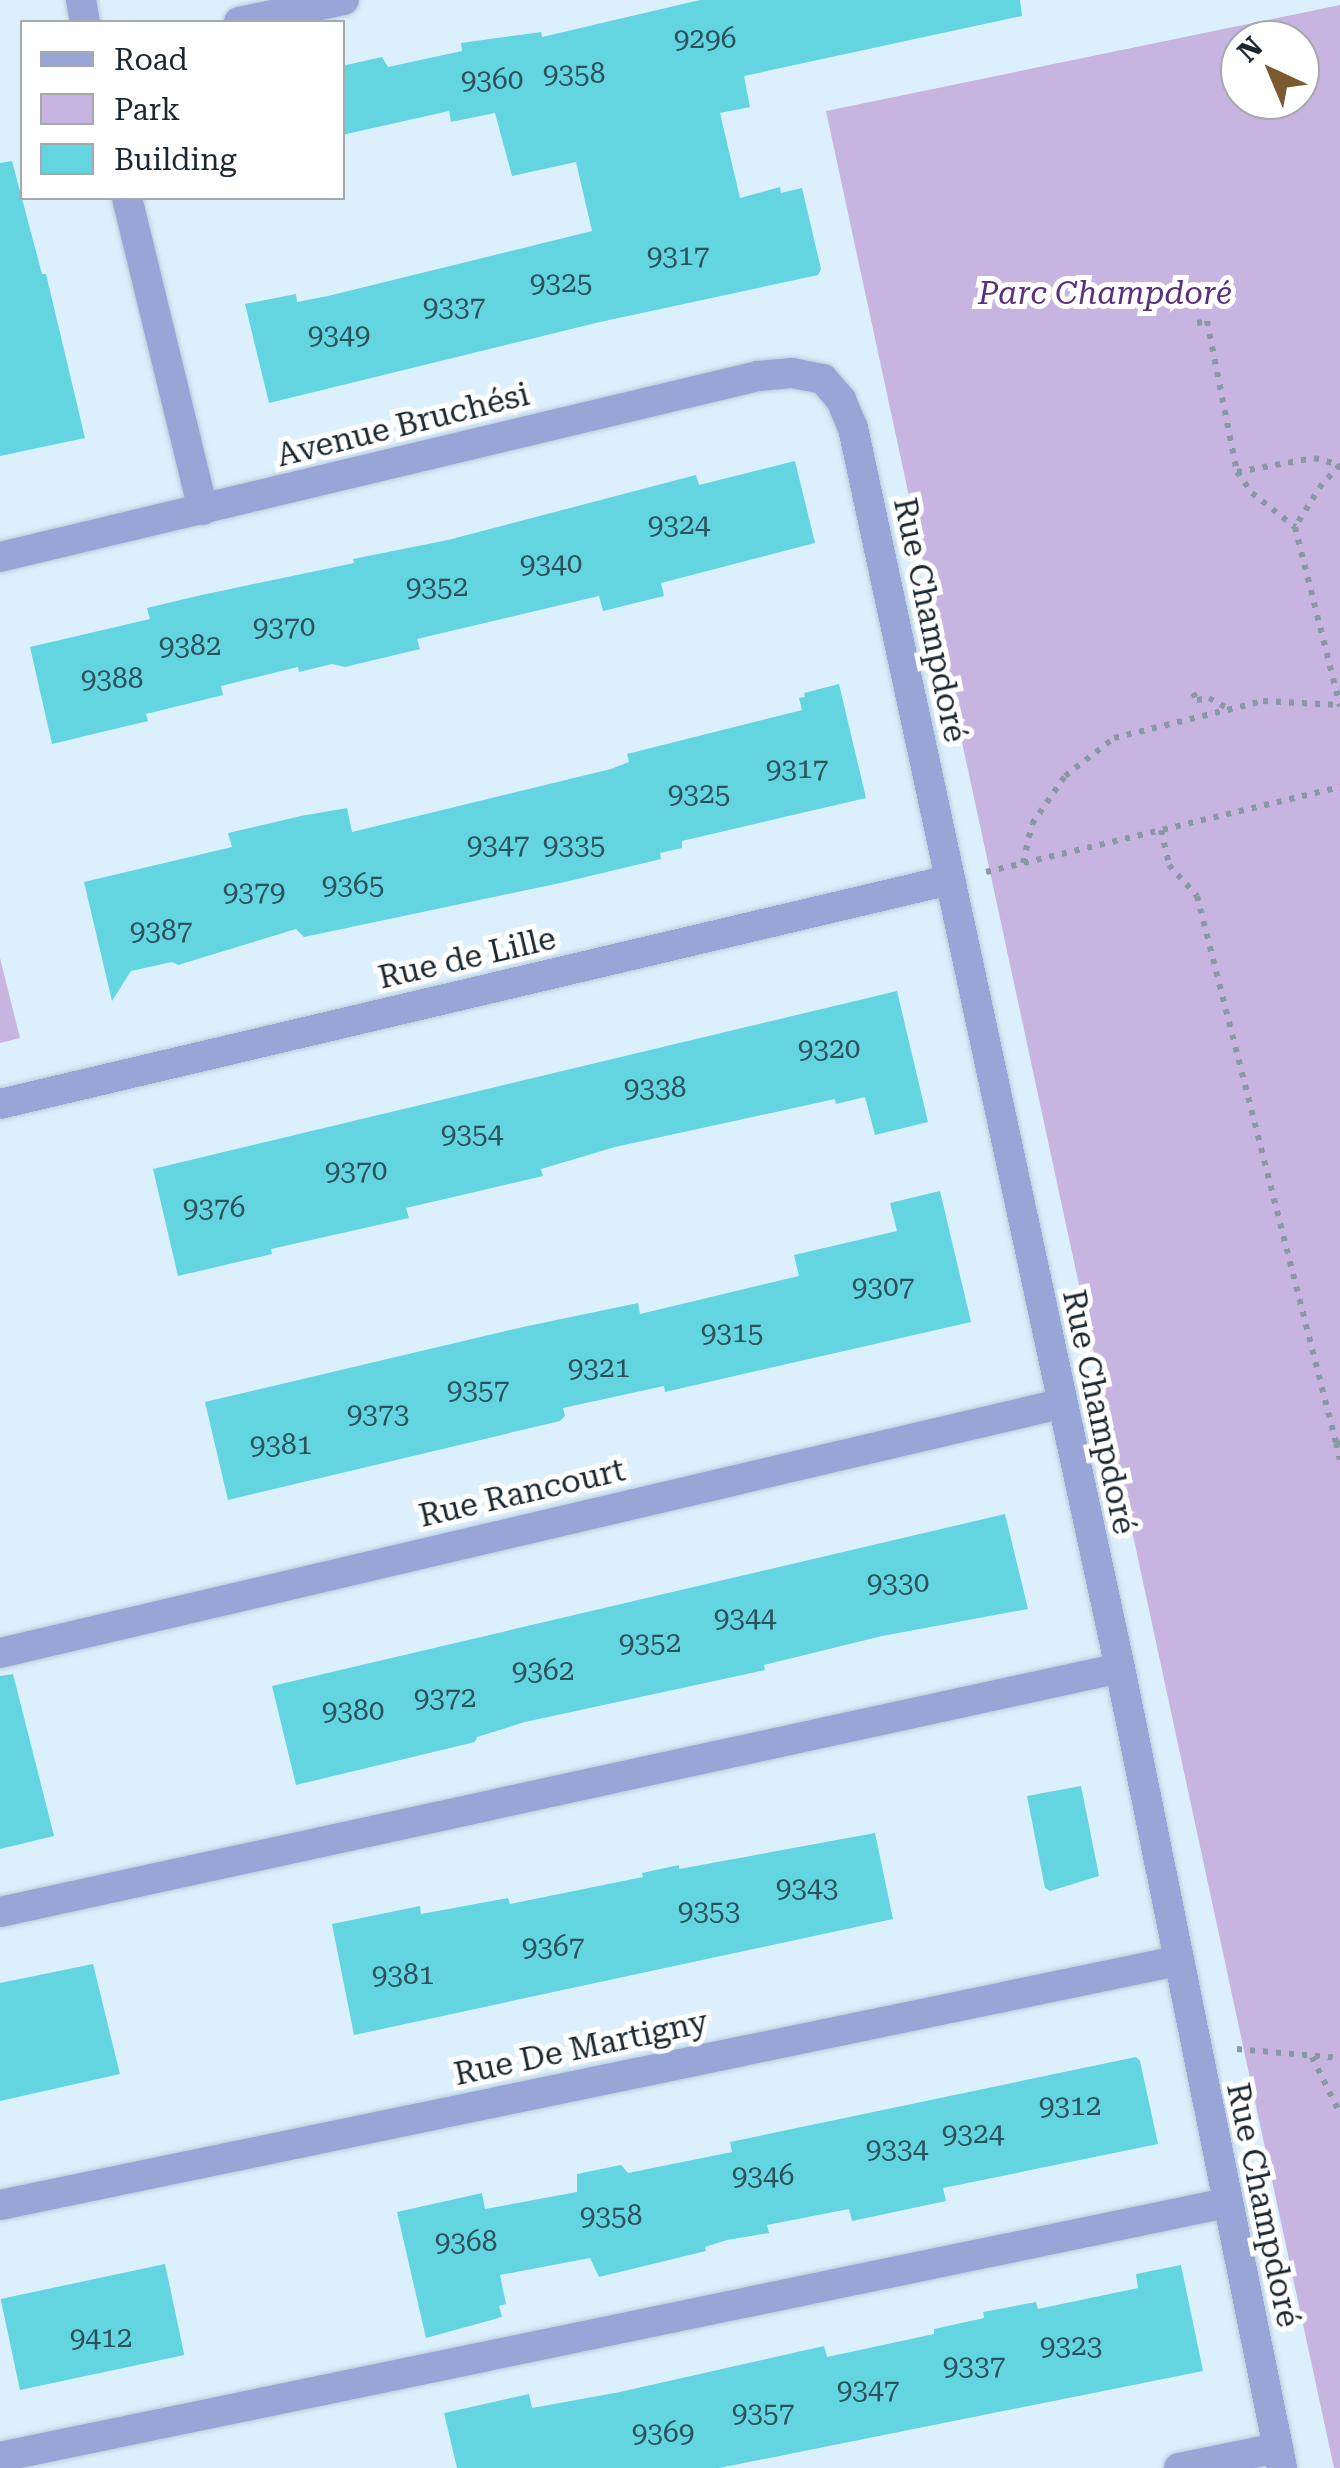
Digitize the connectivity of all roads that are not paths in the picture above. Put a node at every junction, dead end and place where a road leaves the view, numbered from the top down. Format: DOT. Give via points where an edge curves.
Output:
graph roads {
  1 [pos="344,0"];
  2 [pos="249,20"];
  3 [pos="127,200"];
  4 [pos="823,379"];
  5 [pos="202,510"];
  6 [pos="0,557"];
  7 [pos="950,880"];
  8 [pos="0,1104"];
  9 [pos="1060,1404"];
  10 [pos="0,1654"];
  11 [pos="1120,1668"];
  12 [pos="0,1912"];
  13 [pos="1177,1961"];
  14 [pos="1227,2202"];
  15 [pos="0,2205"];
  16 [pos="0,2457"];
  17 [pos="1280,2458"];
  18 [pos="1179,2468"];
  1 -- 2 [label="street"];
  3 -- 5 [label="street"];
  4 -- 5 [label="street, Avenue Bruchési" via="758,376"];
  4 -- 7 [label="street, Rue Champdoré" via="853,428"];
  5 -- 6 [label="street, Avenue Bruchési"];
  7 -- 8 [label="street, Rue de Lille"];
  7 -- 9 [label="street, Rue Champdoré"];
  9 -- 10 [label="street, Rue Rancourt"];
  9 -- 11 [label="street, Rue Champdoré"];
  11 -- 12 [label="street"];
  11 -- 13 [label="street, Rue Champdoré"];
  13 -- 14 [label="street, Rue Champdoré"];
  13 -- 15 [label="street, Rue De Martigny"];
  14 -- 16 [label="street"];
  14 -- 17 [label="street, Rue Champdoré"];
  17 -- 18 [label="street"];
}
